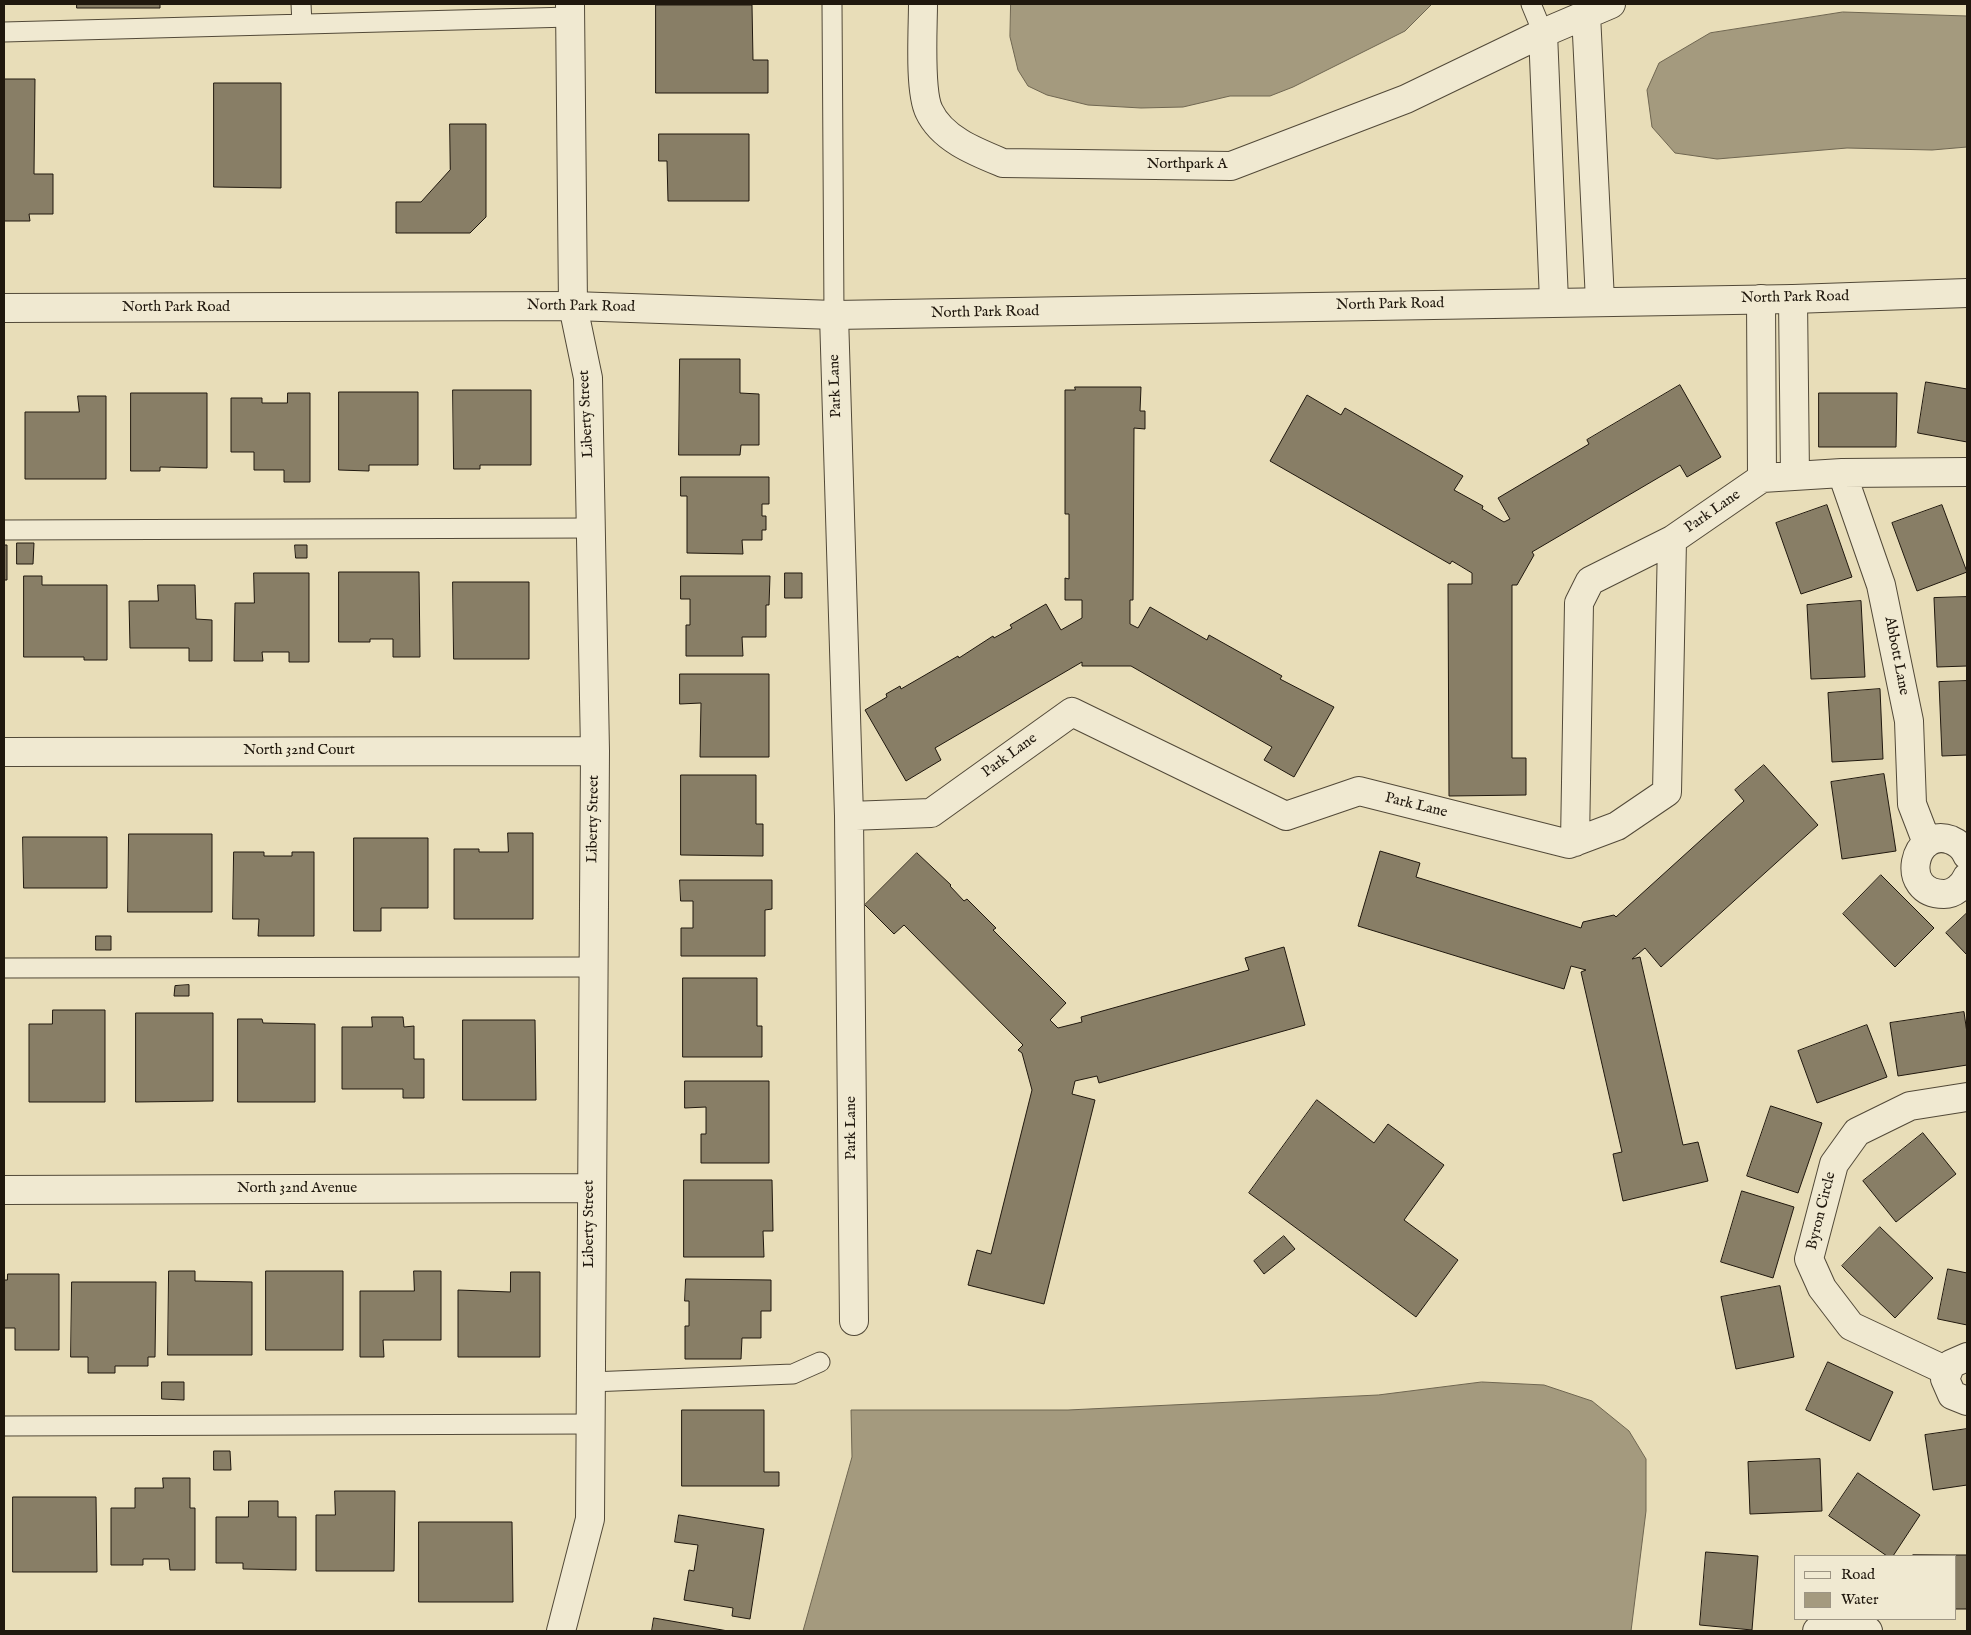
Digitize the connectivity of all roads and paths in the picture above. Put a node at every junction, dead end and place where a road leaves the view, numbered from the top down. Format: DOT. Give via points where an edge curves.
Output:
graph roads {
  1 [pos="302,4"];
  2 [pos="832,4"];
  3 [pos="923,4"];
  4 [pos="1531,4"];
  5 [pos="1593,7"];
  6 [pos="570,10"];
  7 [pos="302,24"];
  8 [pos="4,32"];
  9 [pos="1543,33"];
  10 [pos="1967,293"];
  11 [pos="1761,299"];
  12 [pos="1792,299"];
  13 [pos="1554,301"];
  14 [pos="1600,301"];
  15 [pos="573,306"];
  16 [pos="4,308"];
  17 [pos="834,316"];
  18 [pos="1967,472"];
  19 [pos="1842,473"];
  20 [pos="1795,476"];
  21 [pos="1762,478"];
  22 [pos="590,528"];
  23 [pos="4,530"];
  24 [pos="1672,540"];
  25 [pos="595,751"];
  26 [pos="4,752"];
  27 [pos="849,816"];
  28 [pos="1575,842"];
  29 [pos="1927,843"];
  30 [pos="1967,855"];
  31 [pos="1967,877"];
  32 [pos="592,967"];
  33 [pos="4,968"];
  34 [pos="1967,1097"];
  35 [pos="590,1188"];
  36 [pos="4,1190"];
  37 [pos="854,1321"];
  38 [pos="820,1362"];
  39 [pos="1957,1364"];
  40 [pos="590,1382"];
  41 [pos="1967,1401"];
  42 [pos="590,1424"];
  43 [pos="4,1426"];
  44 [pos="561,1631"];
  45 [pos="1817,1631"];
  46 [pos="1868,1631"];
  1 -- 7 [label="lane"];
  2 -- 17 [label="lane"];
  3 -- 9 [label="street, Northpark A" via="923,77 928,110 942,130 973,150 1003,162 1231,166 1406,99"];
  4 -- 9 [label="lane"];
  5 -- 9 [label="street, Northpark A"];
  5 -- 14 [label="street"];
  6 -- 7 [label="lane"];
  6 -- 15 [label="street, Liberty Street"];
  7 -- 8 [label="lane"];
  9 -- 13 [label="street"];
  10 -- 12 [label="street, North Park Road"];
  11 -- 12 [label="street, North Park Road"];
  11 -- 14 [label="street, North Park Road"];
  11 -- 21 [label="street"];
  12 -- 20 [label="street"];
  13 -- 14 [label="street, North Park Road"];
  13 -- 17 [label="street, North Park Road"];
  15 -- 16 [label="street, North Park Road"];
  15 -- 17 [label="street, North Park Road"];
  15 -- 22 [label="street, Liberty Street" via="588,378"];
  17 -- 27 [label="street, Park Lane"];
  18 -- 19 [label="street"];
  19 -- 20 [label="street"];
  19 -- 29 [label="street, Abbott Lane" via="1881,585 1909,721 1912,804"];
  20 -- 21 [label="street"];
  21 -- 24 [label="street, Park Lane"];
  22 -- 23 [label="lane"];
  22 -- 25 [label="street, Liberty Street"];
  24 -- 28 [label="street" via="1590,581 1579,603"];
  24 -- 28 [label="street, Park Lane" via="1667,792 1617,826"];
  25 -- 26 [label="street, North 32nd Court"];
  25 -- 32 [label="street, Liberty Street"];
  27 -- 28 [label="street, Park Lane" via="930,813 1072,712 1286,816 1359,791 1569,844"];
  27 -- 37 [label="street, Park Lane"];
  29 -- 30 [label="street" via="1948,839 1958,844"];
  29 -- 31 [label="street" via="1915,861 1915,872 1926,890 1947,894 1957,890"];
  32 -- 33 [label="lane"];
  32 -- 35 [label="street, Liberty Street"];
  34 -- 39 [label="street, Byron Circle" via="1910,1106 1857,1132 1834,1164 1809,1258 1822,1288 1851,1326"];
  35 -- 36 [label="street, North 32nd Avenue"];
  35 -- 40 [label="street, Liberty Street"];
  38 -- 40 [label="lane" via="793,1374"];
  39 -- 41 [label="street, Byron Circle" via="1945,1379 1952,1395"];
  40 -- 42 [label="street, Liberty Street"];
  42 -- 43 [label="lane"];
  42 -- 44 [label="street, Liberty Street" via="590,1519"];
  45 -- 46 [label="street" via="1844,1623"];
}
